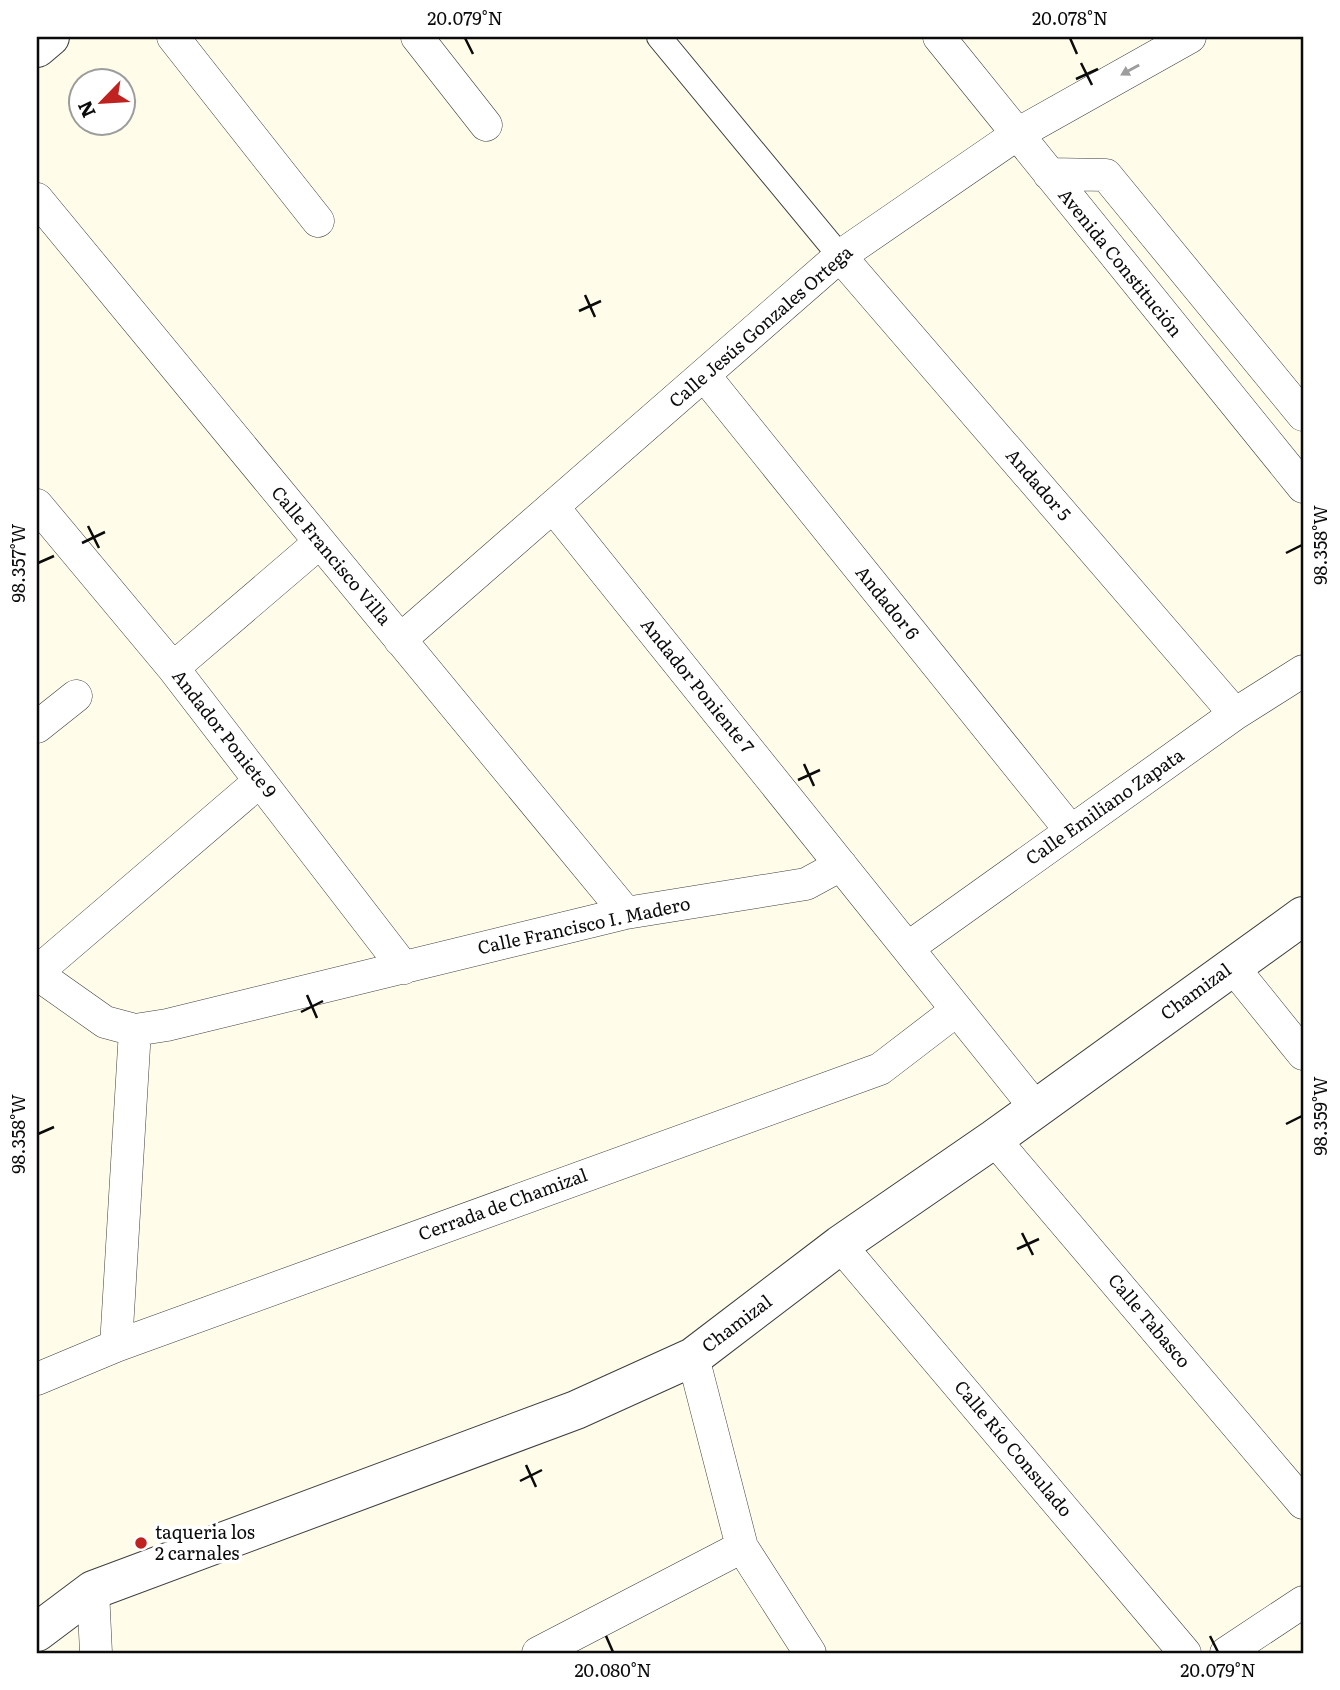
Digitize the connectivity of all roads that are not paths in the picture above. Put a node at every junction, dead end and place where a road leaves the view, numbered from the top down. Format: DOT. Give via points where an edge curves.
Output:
graph roads {
  1 [pos="50,37"];
  2 [pos="173,37"];
  3 [pos="416,37"];
  4 [pos="659,37"];
  5 [pos="939,37"];
  6 [pos="1190,37"];
  7 [pos="37,48"];
  8 [pos="486,125"];
  9 [pos="1019,133"];
  10 [pos="1049,174"];
  11 [pos="37,199"];
  12 [pos="318,221"];
  13 [pos="840,256"];
  14 [pos="704,375"];
  15 [pos="1300,405"];
  16 [pos="1260,436"];
  17 [pos="1303,487"];
  18 [pos="37,505"];
  19 [pos="554,508"];
  20 [pos="319,542"];
  21 [pos="400,640"];
  22 [pos="173,668"];
  23 [pos="1303,671"];
  24 [pos="76,696"];
  25 [pos="1235,714"];
  26 [pos="37,727"];
  27 [pos="260,781"];
  28 [pos="1070,831"];
  29 [pos="841,865"];
  30 [pos="626,913"];
  31 [pos="1303,916"];
  32 [pos="909,947"];
  33 [pos="1232,966"];
  34 [pos="404,968"];
  35 [pos="37,973"];
  36 [pos="957,1010"];
  37 [pos="135,1030"];
  38 [pos="1303,1054"];
  39 [pos="1035,1107"];
  40 [pos="994,1139"];
  41 [pos="840,1245"];
  42 [pos="116,1346"];
  43 [pos="693,1357"];
  44 [pos="37,1379"];
  45 [pos="1303,1503"];
  46 [pos="742,1547"];
  47 [pos="93,1590"];
  48 [pos="1303,1602"];
  49 [pos="37,1632"];
  50 [pos="96,1653"];
  51 [pos="538,1653"];
  52 [pos="810,1653"];
  53 [pos="1185,1653"];
  54 [pos="1226,1653"];
  1 -- 7 [label="street"];
  2 -- 12 [label="street"];
  3 -- 8 [label="street"];
  4 -- 13 [label="street"];
  5 -- 9 [label="street, Avenida Constitución"];
  6 -- 9 [label="street, Calle Jesús Gonzales Ortega, one-way"];
  9 -- 10 [label="street, Avenida Constitución"];
  9 -- 13 [label="street, Calle Jesús Gonzales Ortega"];
  10 -- 15 [label="street" via="1106,175"];
  10 -- 16 [label="street, Avenida Constitución"];
  11 -- 20 [label="street, Calle Francisco Villa"];
  13 -- 14 [label="street, Calle Jesús Gonzales Ortega"];
  13 -- 25 [label="street, Andador 5"];
  14 -- 19 [label="street, Calle Jesús Gonzales Ortega"];
  14 -- 28 [label="street, Andador 6"];
  15 -- 16 [label="street"];
  16 -- 17 [label="street, Avenida Constitución"];
  18 -- 22 [label="street, Andador Poniete 9"];
  19 -- 21 [label="street, Calle Jesús Gonzales Ortega"];
  19 -- 29 [label="street, Andador Poniente 7"];
  20 -- 21 [label="street, Calle Francisco Villa"];
  20 -- 22 [label="street"];
  21 -- 30 [label="street, Calle Francisco Villa"];
  22 -- 27 [label="street, Andador Poniete 9"];
  23 -- 25 [label="street, Calle Emiliano Zapata"];
  24 -- 26 [label="street"];
  25 -- 28 [label="street, Calle Emiliano Zapata"];
  27 -- 34 [label="street, Andador Poniete 9"];
  27 -- 35 [label="street"];
  28 -- 32 [label="street, Calle Emiliano Zapata"];
  29 -- 30 [label="street, Calle Francisco I. Madero" via="806,884"];
  29 -- 32 [label="street"];
  30 -- 34 [label="street, Calle Francisco I. Madero"];
  31 -- 33 [label="street, Chamizal"];
  32 -- 36 [label="street"];
  33 -- 38 [label="street"];
  33 -- 39 [label="street, Chamizal"];
  34 -- 37 [label="street, Calle Francisco I. Madero"];
  35 -- 37 [label="street, Calle Francisco I. Madero" via="106,1022"];
  36 -- 39 [label="street"];
  36 -- 42 [label="street, Cerrada de Chamizal" via="880,1069"];
  37 -- 42 [label="street"];
  39 -- 40 [label="street, Chamizal"];
  40 -- 41 [label="street, Chamizal"];
  40 -- 45 [label="street, Calle Tabasco"];
  41 -- 43 [label="street, Chamizal"];
  41 -- 53 [label="street, Calle Río Consulado"];
  42 -- 44 [label="street, Cerrada de Chamizal"];
  43 -- 46 [label="street"];
  43 -- 47 [label="street, Chamizal" via="576,1410"];
  46 -- 51 [label="street"];
  46 -- 52 [label="street"];
  47 -- 49 [label="street, Chamizal"];
  47 -- 50 [label="street"];
  48 -- 54 [label="street"];
}
